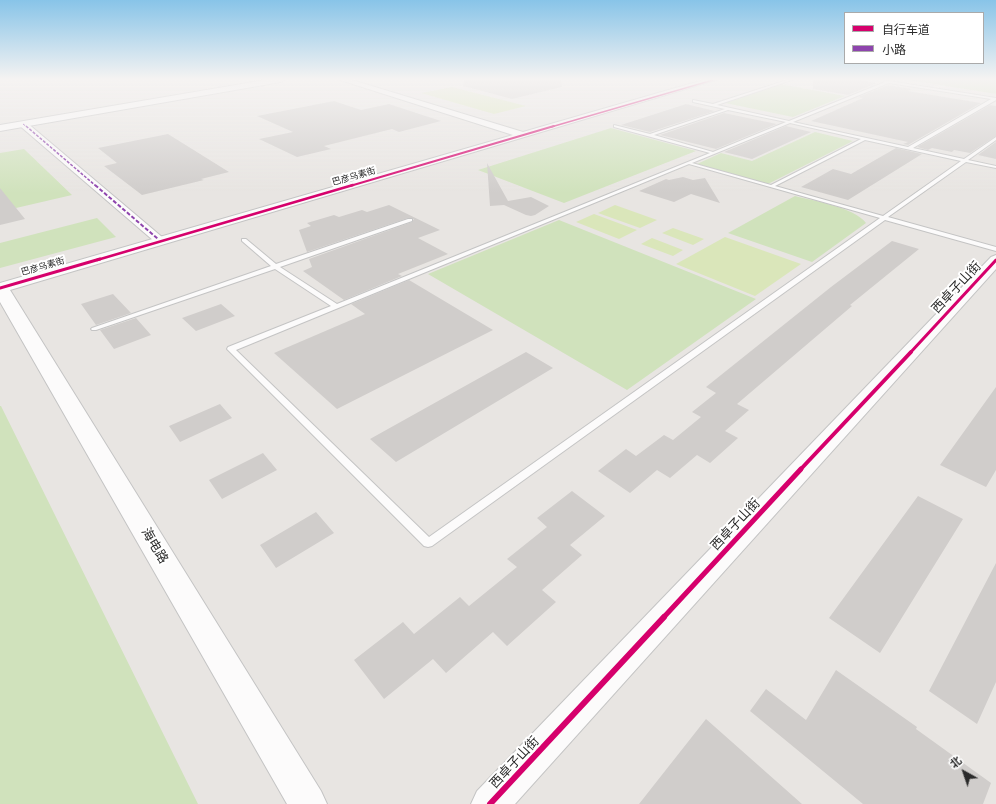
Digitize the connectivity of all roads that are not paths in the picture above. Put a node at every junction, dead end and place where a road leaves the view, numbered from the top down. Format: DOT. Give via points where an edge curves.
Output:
graph roads {
  1 [pos="61,118"];
  2 [pos="465,118"];
  3 [pos="576,118"];
  4 [pos="584,118"];
  5 [pos="702,118"];
  6 [pos="768,118"];
  7 [pos="800,118"];
  8 [pos="962,118"];
  9 [pos="789,122"];
  10 [pos="23,124"];
  11 [pos="615,126"];
  12 [pos="0,128"];
  13 [pos="519,134"];
  14 [pos="650,135"];
  15 [pos="865,138"];
  16 [pos="996,138"];
  17 [pos="909,148"];
  18 [pos="714,153"];
  19 [pos="965,160"];
  20 [pos="688,163"];
  21 [pos="996,167"];
  22 [pos="772,186"];
  23 [pos="884,218"];
  24 [pos="410,220"];
  25 [pos="158,239"];
  26 [pos="244,240"];
  27 [pos="996,249"];
  28 [pos="996,260"];
  29 [pos="275,266"];
  30 [pos="0,284"];
  31 [pos="0,288"];
  32 [pos="336,306"];
  33 [pos="94,329"];
  34 [pos="308,804"];
  35 [pos="490,804"];
  1 -- 10 [label="street"];
  2 -- 13 [label="street"];
  3 -- 13 [label="street, 巴彦乌素街"];
  4 -- 31 [label="street, 巴彦乌素街"];
  5 -- 14 [label="lane"];
  6 -- 9 [label="lane"];
  7 -- 9 [label="lane"];
  8 -- 17 [label="lane"];
  9 -- 15 [label="lane"];
  9 -- 18 [label="lane"];
  10 -- 12 [label="street"];
  10 -- 25 [label="street"];
  11 -- 14 [label="lane"];
  13 -- 25 [label="street, 巴彦乌素街"];
  14 -- 18 [label="lane"];
  15 -- 17 [label="lane"];
  15 -- 22 [label="lane"];
  16 -- 19 [label="lane"];
  17 -- 19 [label="lane"];
  18 -- 20 [label="lane"];
  19 -- 21 [label="lane"];
  19 -- 23 [label="lane"];
  20 -- 22 [label="lane"];
  20 -- 32 [label="lane"];
  22 -- 23 [label="lane"];
  23 -- 27 [label="lane"];
  23 -- 32 [label="lane" via="428,543 231,349"];
  24 -- 29 [label="lane"];
  25 -- 30 [label="street, 巴彦乌素街"];
  26 -- 29 [label="lane"];
  28 -- 35 [label="street, 西卓子山街"];
  29 -- 32 [label="lane"];
  29 -- 33 [label="lane"];
  31 -- 34 [label="street, 海电路"];
}
